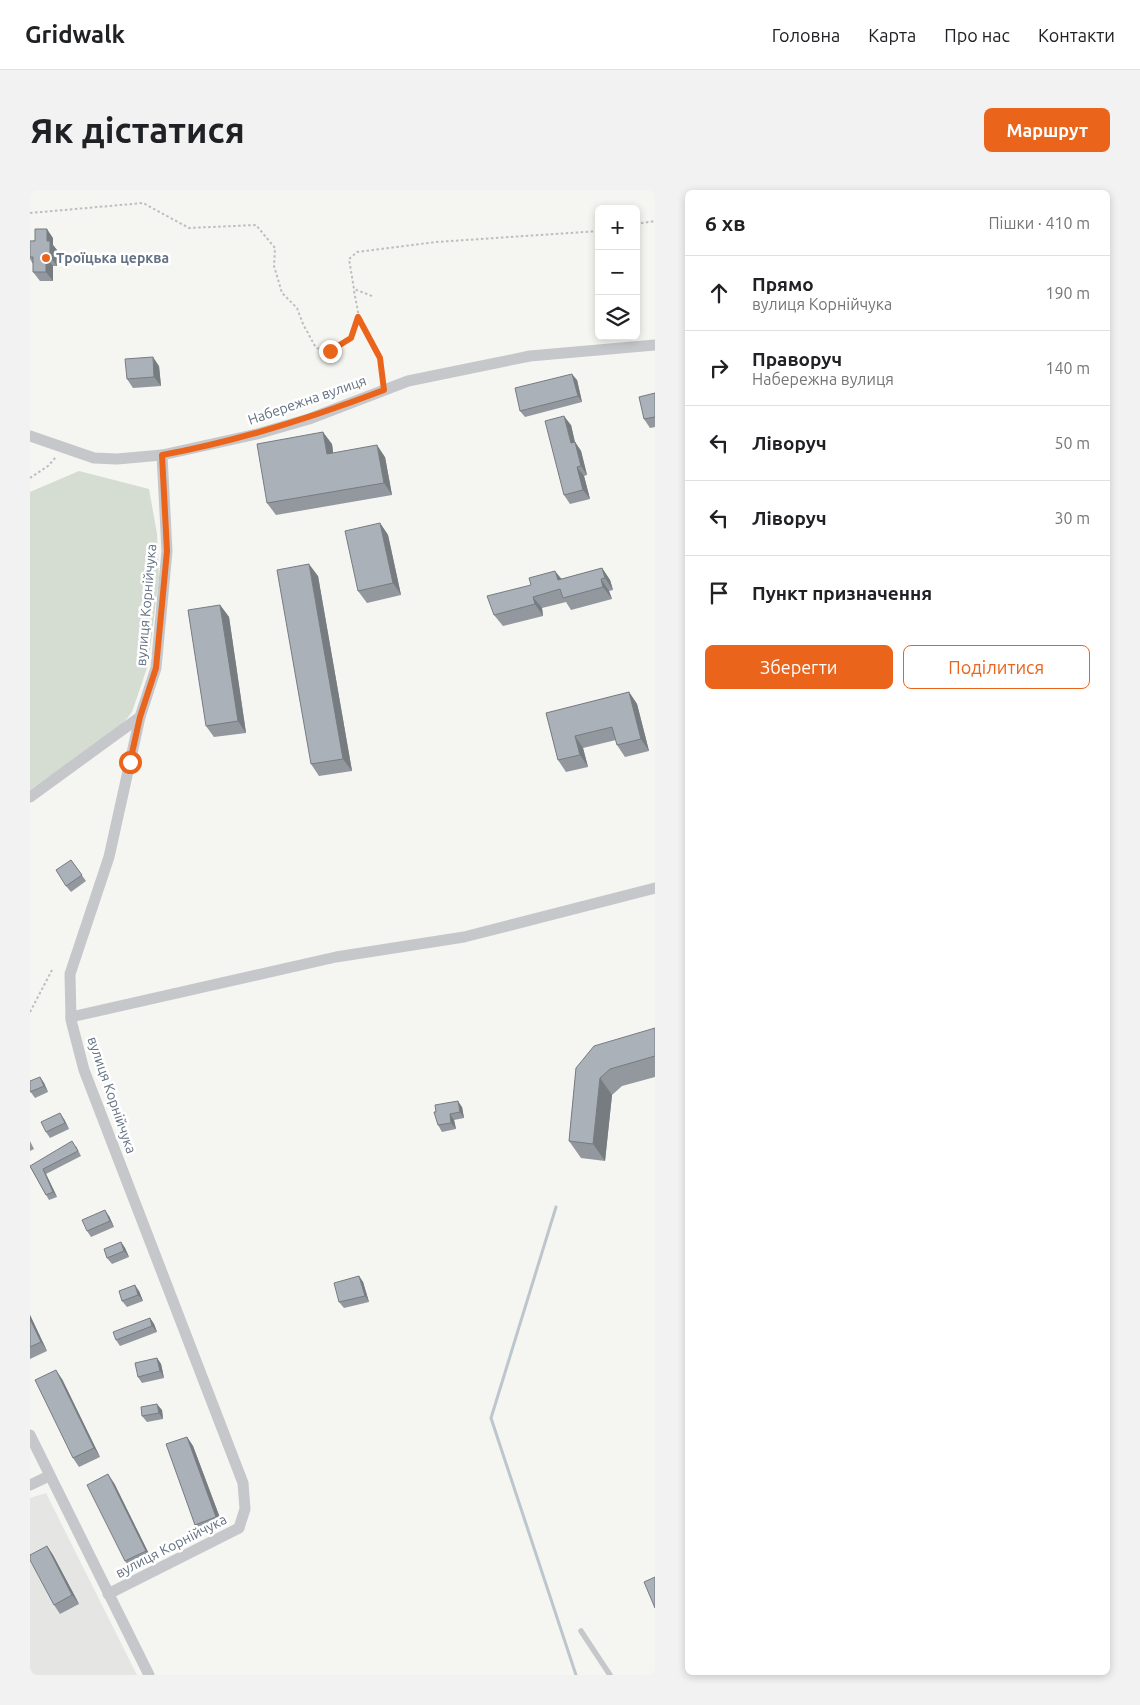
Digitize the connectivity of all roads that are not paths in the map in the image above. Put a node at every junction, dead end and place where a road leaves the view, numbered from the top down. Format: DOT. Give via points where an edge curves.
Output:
graph roads {
  1 [pos="655,345"];
  2 [pos="30,436"];
  3 [pos="162,455"];
  4 [pos="140,717"];
  5 [pos="30,797"];
  6 [pos="655,888"];
  7 [pos="71,1017"];
  8 [pos="30,1435"];
  9 [pos="50,1476"];
  10 [pos="30,1485"];
  11 [pos="108,1594"];
  12 [pos="581,1631"];
  13 [pos="149,1675"];
  14 [pos="610,1675"];
  1 -- 3 [label="street, Набережна вулиця" via="530,356 408,381 308,419"];
  2 -- 3 [label="street, Набережна вулиця" via="94,458"];
  3 -- 4 [label="street, вулиця Корнійчука" via="167,528 164,592 156,668"];
  4 -- 5 [label="street"];
  4 -- 7 [label="street, вулиця Корнійчука" via="109,857 70,974"];
  6 -- 7 [label="street" via="464,937 336,957"];
  7 -- 11 [label="street, вулиця Корнійчука" via="84,1070 243,1483 245,1509 238,1528"];
  8 -- 9 [label="street"];
  9 -- 10 [label="street"];
  9 -- 11 [label="street"];
  11 -- 13 [label="street"];
  12 -- 14 [label="lane"];
}
